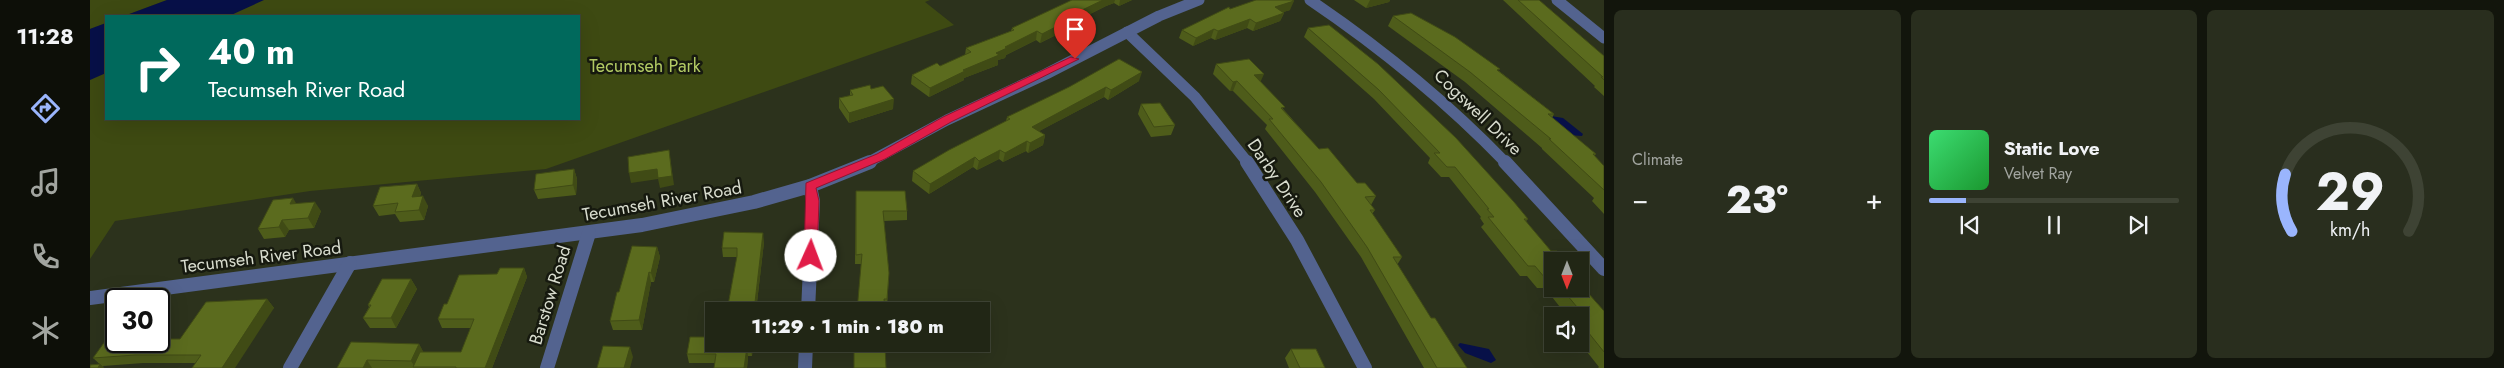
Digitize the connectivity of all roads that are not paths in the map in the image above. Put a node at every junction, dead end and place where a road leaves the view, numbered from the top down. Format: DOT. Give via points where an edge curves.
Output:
graph roads {
  1 [pos="1198,0"];
  2 [pos="1310,0"];
  3 [pos="1557,0"];
  4 [pos="1127,32"];
  5 [pos="1604,38"];
  6 [pos="810,186"];
  7 [pos="589,233"];
  8 [pos="350,263"];
  9 [pos="1604,269"];
  10 [pos="90,298"];
  11 [pos="808,302"];
  12 [pos="806,352"];
  13 [pos="290,368"];
  14 [pos="547,368"];
  15 [pos="805,368"];
  16 [pos="1365,368"];
  1 -- 4 [label="street, Tecumseh River Road"];
  2 -- 9 [label="street, Cogswell Drive" via="1418,79 1508,166"];
  3 -- 5 [label="street"];
  4 -- 6 [label="street, Tecumseh River Road" via="947,120 881,157"];
  4 -- 16 [label="street, Darby Drive" via="1179,78 1246,160 1303,249"];
  6 -- 7 [label="street, Tecumseh River Road" via="698,215"];
  6 -- 11 [label="street" via="813,201"];
  7 -- 8 [label="street, Tecumseh River Road"];
  7 -- 14 [label="street, Barstow Road"];
  8 -- 10 [label="street, Tecumseh River Road"];
  8 -- 13 [label="street"];
  12 -- 15 [label="street"];
}
